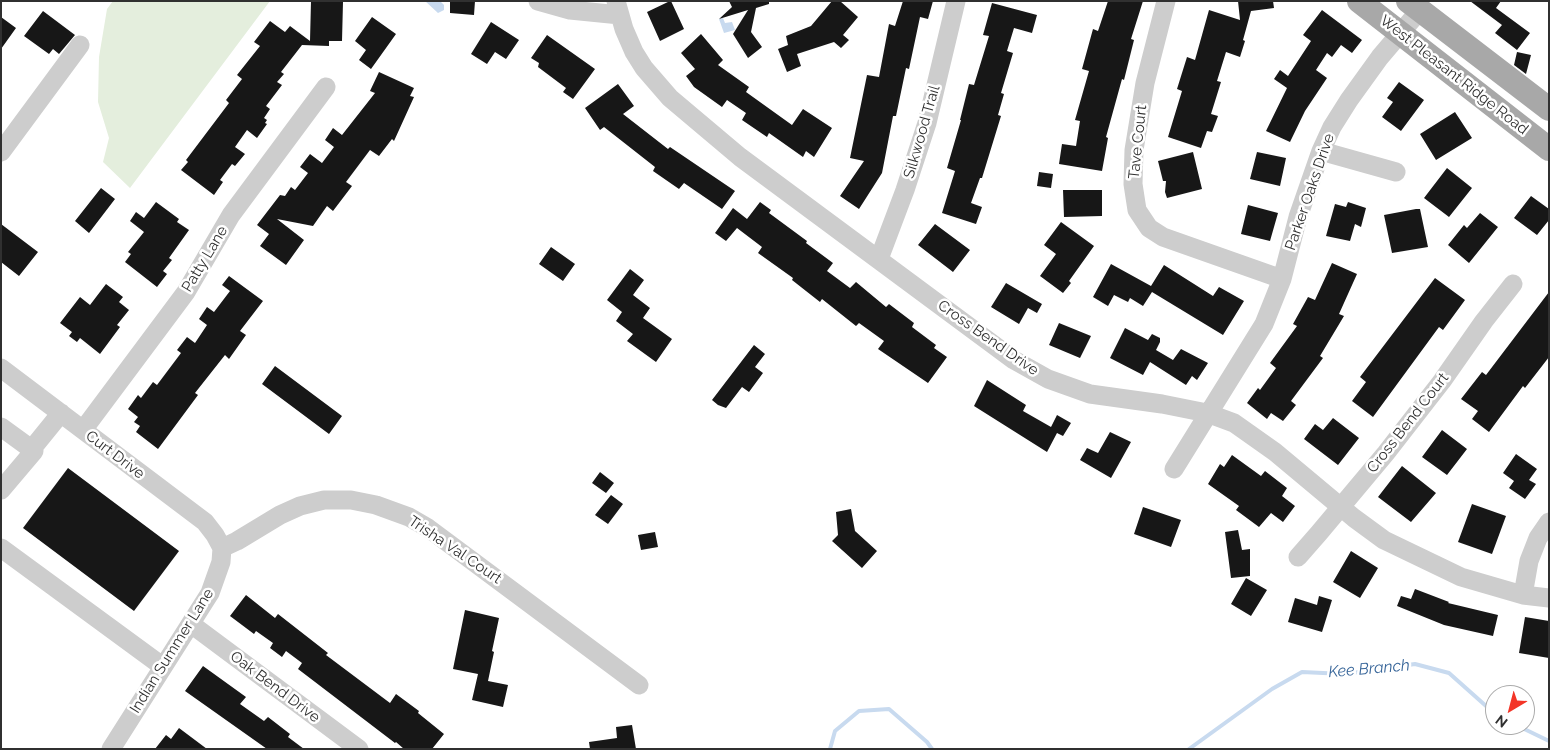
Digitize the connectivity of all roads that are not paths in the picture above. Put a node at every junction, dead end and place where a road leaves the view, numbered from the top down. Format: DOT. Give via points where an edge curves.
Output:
graph roads {
  1 [pos="538,1"];
  2 [pos="956,1"];
  3 [pos="1166,1"];
  4 [pos="1359,1"];
  5 [pos="1414,6"];
  6 [pos="618,8"];
  7 [pos="1400,33"];
  8 [pos="80,45"];
  9 [pos="326,87"];
  10 [pos="1549,110"];
  11 [pos="1549,149"];
  12 [pos="1321,151"];
  13 [pos="1,152"];
  14 [pos="1396,172"];
  15 [pos="879,259"];
  16 [pos="1282,279"];
  17 [pos="1513,284"];
  18 [pos="1,368"];
  19 [pos="61,413"];
  20 [pos="1207,413"];
  21 [pos="1,427"];
  22 [pos="83,430"];
  23 [pos="32,450"];
  24 [pos="1174,470"];
  25 [pos="1,490"];
  26 [pos="1342,507"];
  27 [pos="1549,522"];
  28 [pos="1,548"];
  29 [pos="222,548"];
  30 [pos="1298,556"];
  31 [pos="1523,595"];
  32 [pos="1549,598"];
  33 [pos="191,624"];
  34 [pos="162,666"];
  35 [pos="639,685"];
  36 [pos="111,749"];
  37 [pos="359,749"];
  1 -- 6 [label="street" via="570,10"];
  2 -- 15 [label="street, Silkwood Trail" via="926,123"];
  3 -- 16 [label="street, Tave Court" via="1145,83 1134,150 1133,184 1137,210 1149,228 1163,237"];
  4 -- 7 [label="main road, West Pleasant Ridge Road"];
  5 -- 7 [label="street, Parker Oaks Drive"];
  5 -- 10 [label="main road, West Pleasant Ridge Road"];
  6 -- 15 [label="street, Cross Bend Drive" via="634,52 670,98 740,157"];
  7 -- 11 [label="main road, West Pleasant Ridge Road"];
  7 -- 12 [label="street, Parker Oaks Drive" via="1349,100"];
  8 -- 13 [label="street"];
  9 -- 22 [label="street, Patty Lane" via="231,215 186,292"];
  12 -- 14 [label="street"];
  12 -- 16 [label="street, Parker Oaks Drive" via="1298,217"];
  15 -- 20 [label="street, Cross Bend Drive" via="1014,360 1048,379 1090,394"];
  16 -- 20 [label="street, Parker Oaks Drive" via="1264,324"];
  17 -- 26 [label="street, Cross Bend Court" via="1442,381"];
  18 -- 19 [label="street, Curt Drive"];
  19 -- 22 [label="street, Curt Drive"];
  19 -- 23 [label="street"];
  20 -- 24 [label="street, Parker Oaks Drive"];
  20 -- 26 [label="street, Cross Bend Drive" via="1234,423"];
  21 -- 23 [label="street"];
  22 -- 29 [label="street, Curt Drive" via="205,522"];
  23 -- 25 [label="street"];
  26 -- 30 [label="street, Cross Bend Court"];
  26 -- 31 [label="street, Cross Bend Drive" via="1384,540 1461,577"];
  27 -- 31 [label="street" via="1528,561"];
  28 -- 34 [label="street"];
  29 -- 33 [label="street, Indian Summer Lane" via="217,576"];
  29 -- 35 [label="street, Trisha Val Court" via="280,515 306,505 324,500 351,500 376,505 428,528"];
  31 -- 32 [label="street, Cross Bend Drive"];
  33 -- 34 [label="street, Indian Summer Lane"];
  33 -- 37 [label="street, Oak Bend Drive"];
  34 -- 36 [label="street, Indian Summer Lane"];
}
